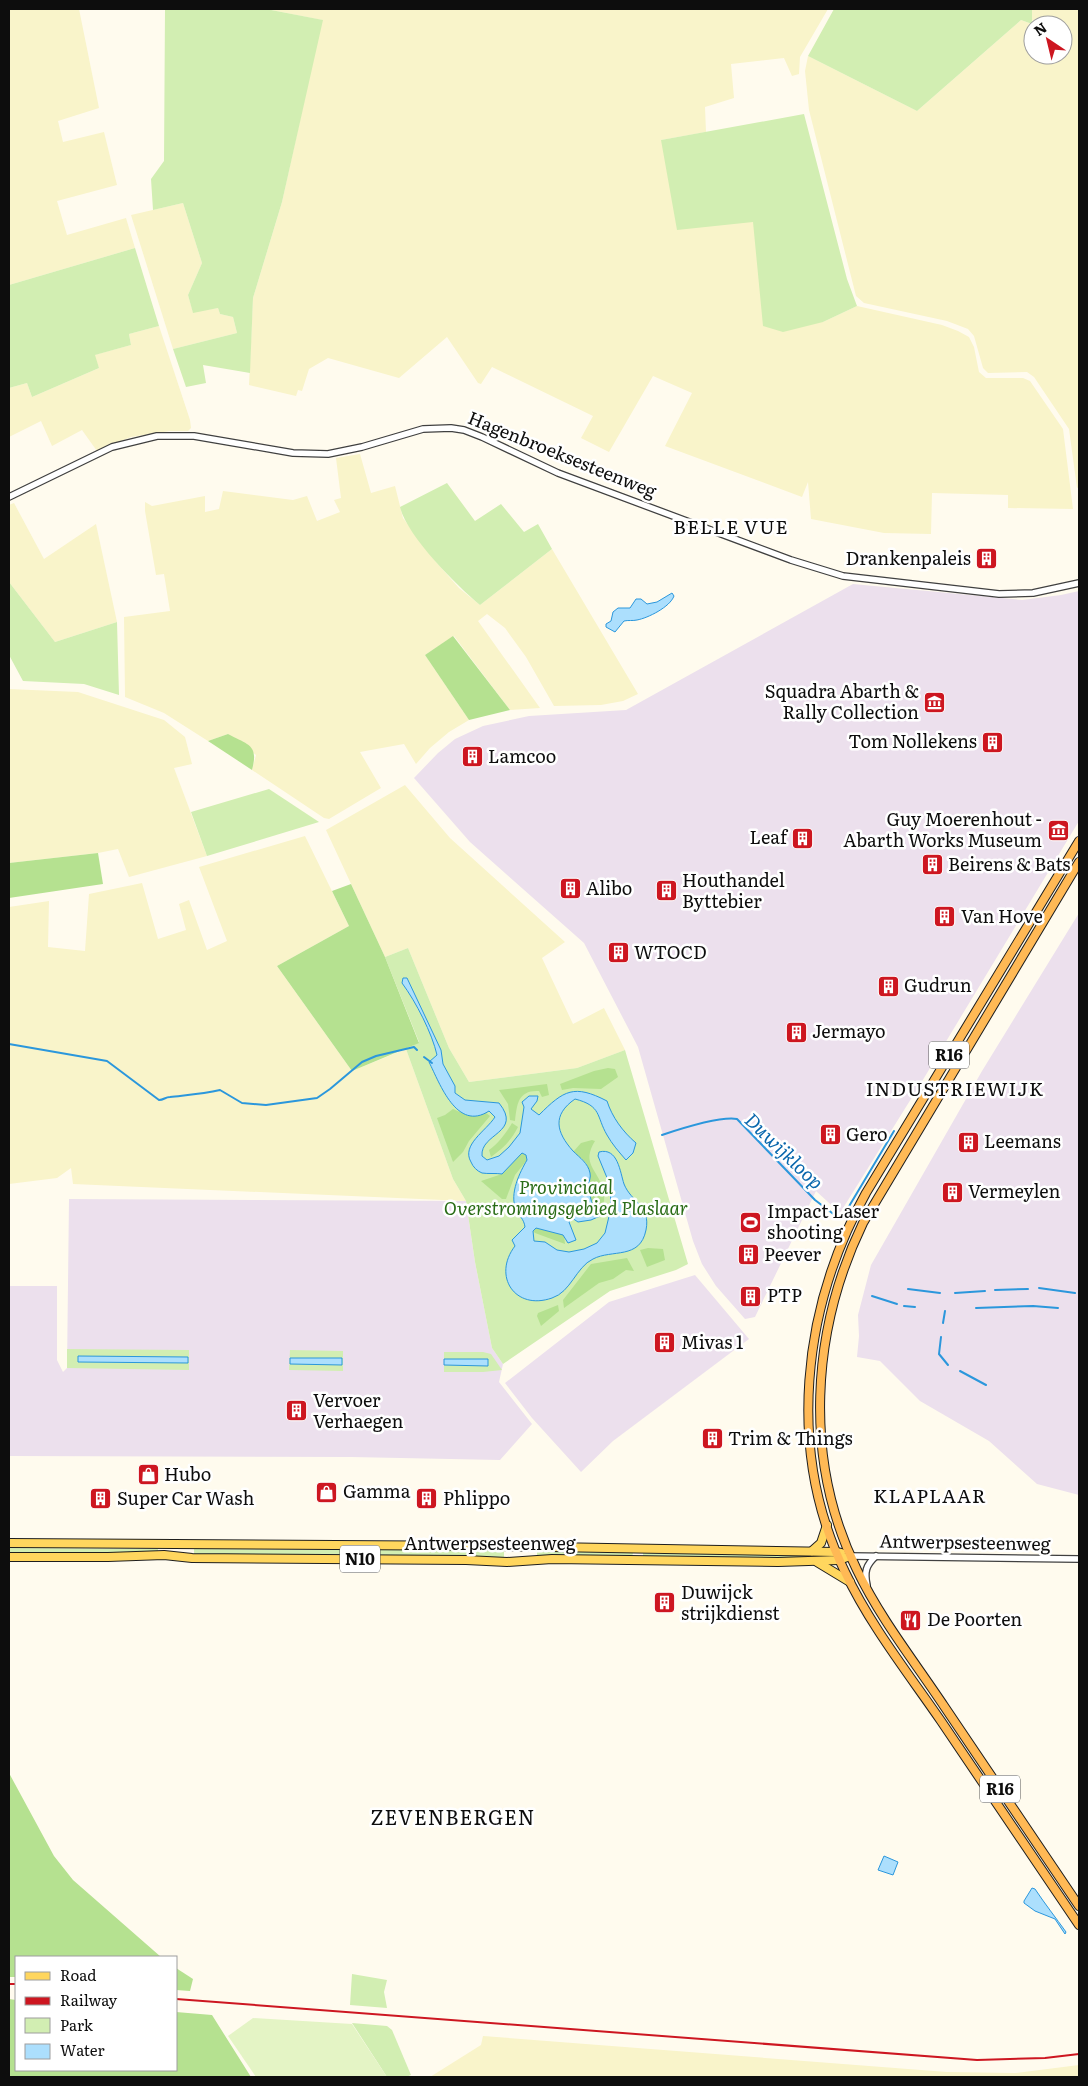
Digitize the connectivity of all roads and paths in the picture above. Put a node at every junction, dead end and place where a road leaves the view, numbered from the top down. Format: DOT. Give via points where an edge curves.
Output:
graph roads {
  1 [pos="9,497"];
  2 [pos="1079,584"];
  3 [pos="1079,841"];
  4 [pos="1079,862"];
  5 [pos="827,1525"];
  6 [pos="9,1544"];
  7 [pos="508,1547"];
  8 [pos="634,1550"];
  9 [pos="812,1552"];
  10 [pos="838,1556"];
  11 [pos="850,1556"];
  12 [pos="876,1556"];
  13 [pos="9,1557"];
  14 [pos="1079,1559"];
  15 [pos="633,1560"];
  16 [pos="815,1561"];
  17 [pos="506,1562"];
  18 [pos="850,1582"];
  19 [pos="867,1590"];
  20 [pos="1079,1906"];
  21 [pos="1079,1925"];
  1 -- 2 [label="street, Hagenbroeksesteenweg" via="112,447 157,436 194,436 293,453 328,454 362,448 423,429 451,428 482,437 558,473 791,560 843,576 999,594 1039,592"];
  3 -- 5 [label="highway, R16" via="843,1236 822,1296 808,1394 812,1459"];
  4 -- 11 [label="highway, R16" via="874,1201 842,1268 826,1330 820,1413 822,1454 831,1498"];
  5 -- 9 [label="main road" via="821,1543"];
  5 -- 10 [label="highway, R16"];
  6 -- 7 [label="main road, Antwerpsesteenweg / N10"];
  7 -- 8 [label="main road, Antwerpsesteenweg / N10"];
  7 -- 17 [label="main road" via="515,1554"];
  8 -- 9 [label="main road, Antwerpsesteenweg / N10"];
  8 -- 15 [label="main road" via="638,1553"];
  9 -- 10 [label="main road, Antwerpsesteenweg / N10"];
  10 -- 11 [label="main road, Antwerpsesteenweg / N10"];
  10 -- 16 [label="main road, Antwerpsesteenweg / N10"];
  10 -- 18 [label="highway, R16"];
  11 -- 12 [label="street, Antwerpsesteenweg"];
  11 -- 19 [label="highway, R16"];
  12 -- 14 [label="street, Antwerpsesteenweg"];
  12 -- 19 [label="street" via="866,1570"];
  13 -- 17 [label="main road, Antwerpsesteenweg / N10" via="164,1555"];
  15 -- 16 [label="main road, Antwerpsesteenweg / N10"];
  15 -- 17 [label="main road, Antwerpsesteenweg / N10"];
  16 -- 18 [label="main road"];
  18 -- 21 [label="highway, R16" via="882,1636"];
  19 -- 20 [label="highway, R16"];
}
